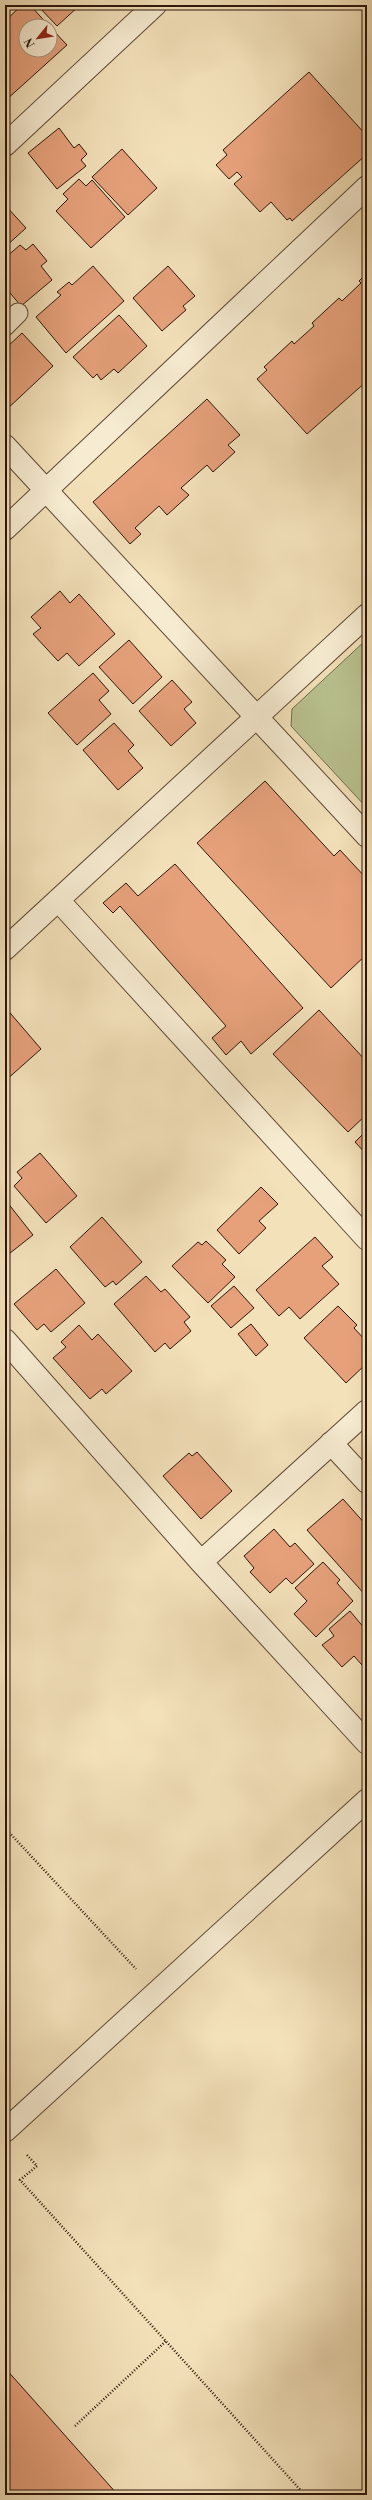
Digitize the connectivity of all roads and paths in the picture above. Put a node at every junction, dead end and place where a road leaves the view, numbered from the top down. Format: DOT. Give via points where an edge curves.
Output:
graph roads {
  1 [pos="155,5"];
  2 [pos="5,145"];
  3 [pos="367,187"];
  4 [pos="5,446"];
  5 [pos="46,491"];
  6 [pos="5,529"];
  7 [pos="367,615"];
  8 [pos="256,716"];
  9 [pos="367,836"];
  10 [pos="58,900"];
  11 [pos="5,949"];
  12 [pos="367,1239"];
  13 [pos="5,1340"];
  14 [pos="367,1411"];
  15 [pos="331,1443"];
  16 [pos="367,1482"];
  17 [pos="201,1562"];
  18 [pos="367,1743"];
  19 [pos="367,1800"];
  20 [pos="5,1828"];
  21 [pos="137,1970"];
  22 [pos="5,2131"];
  23 [pos="166,2341"];
  24 [pos="75,2426"];
  25 [pos="305,2495"];
  1 -- 2 [label="street"];
  3 -- 5 [label="street"];
  4 -- 5 [label="street"];
  5 -- 6 [label="street"];
  5 -- 8 [label="street"];
  7 -- 8 [label="street"];
  8 -- 9 [label="street"];
  8 -- 10 [label="street"];
  10 -- 11 [label="street"];
  10 -- 12 [label="street"];
  13 -- 17 [label="street"];
  14 -- 15 [label="street"];
  15 -- 16 [label="street"];
  15 -- 17 [label="street"];
  17 -- 18 [label="street"];
  19 -- 22 [label="street"];
  20 -- 21 [label="path"];
  22 -- 23 [label="path" via="37,2166 20,2180"];
  23 -- 24 [label="path"];
  23 -- 25 [label="path"];
}
